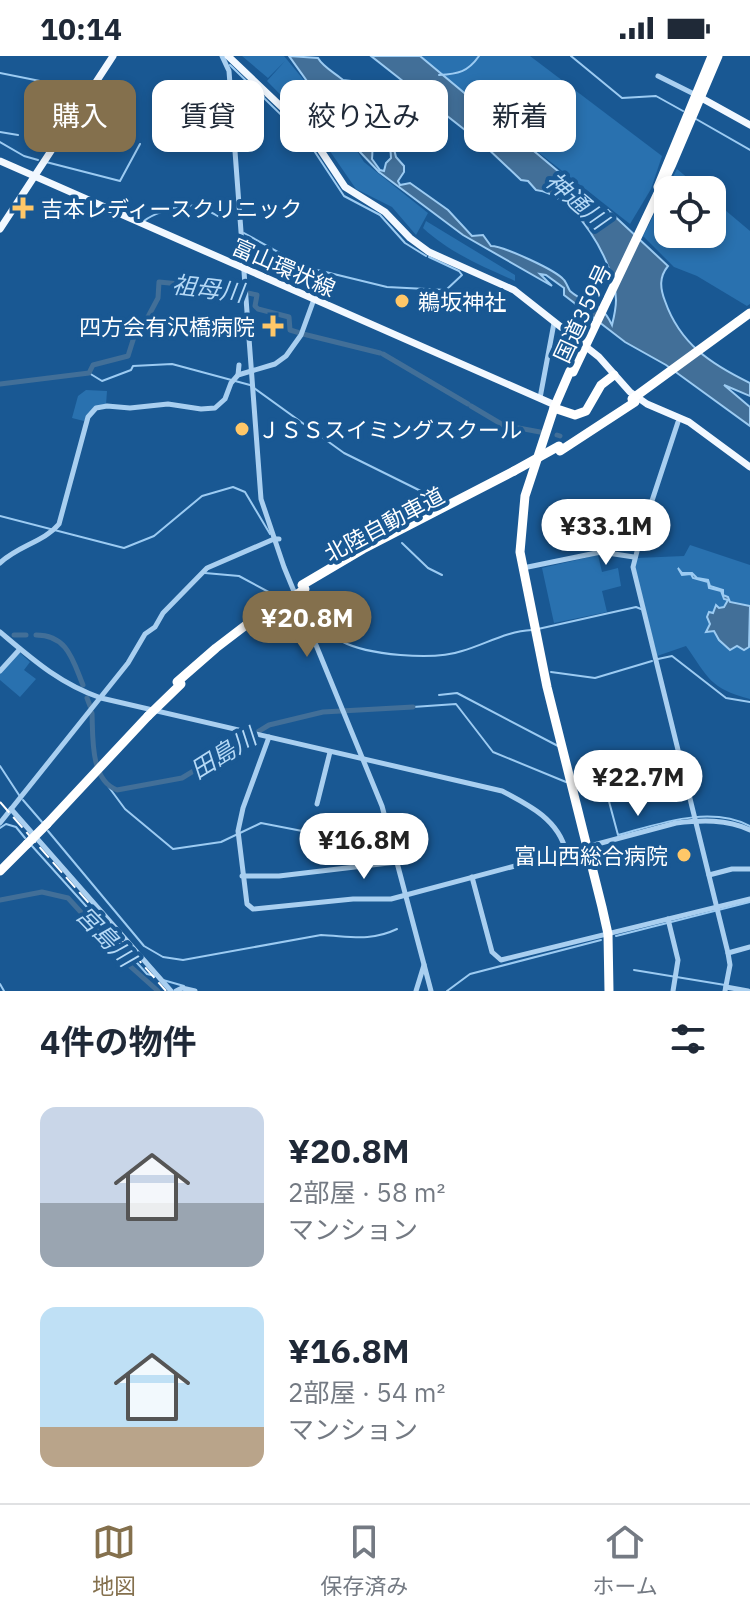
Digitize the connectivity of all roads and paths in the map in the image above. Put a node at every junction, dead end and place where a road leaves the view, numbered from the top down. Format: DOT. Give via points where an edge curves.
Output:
graph roads {
  1 [pos="111,56"];
  2 [pos="222,56"];
  3 [pos="228,56"];
  4 [pos="717,56"];
  5 [pos="658,76"];
  6 [pos="700,97"];
  7 [pos="750,125"];
  8 [pos="0,162"];
  9 [pos="664,176"];
  10 [pos="665,176"];
  11 [pos="32,177"];
  12 [pos="654,199"];
  13 [pos="1,223"];
  14 [pos="243,270"];
  15 [pos="313,302"];
  16 [pos="750,316"];
  17 [pos="554,323"];
  18 [pos="239,365"];
  19 [pos="250,371"];
  20 [pos="238,375"];
  21 [pos="614,375"];
  22 [pos="540,399"];
  23 [pos="557,408"];
  24 [pos="678,422"];
  25 [pos="750,467"];
  26 [pos="276,539"];
  27 [pos="634,557"];
  28 [pos="0,563"];
  29 [pos="523,568"];
  30 [pos="0,632"];
  31 [pos="20,649"];
  32 [pos="0,671"];
  33 [pos="101,698"];
  34 [pos="269,737"];
  35 [pos="330,752"];
  36 [pos="364,760"];
  37 [pos="317,804"];
  38 [pos="11,809"];
  39 [pos="695,821"];
  40 [pos="0,823"];
  41 [pos="750,830"];
  42 [pos="588,846"];
  43 [pos="566,852"];
  44 [pos="397,862"];
  45 [pos="0,868"];
  46 [pos="750,869"];
  47 [pos="709,875"];
  48 [pos="242,876"];
  49 [pos="472,877"];
  50 [pos="405,895"];
  51 [pos="750,899"];
  52 [pos="717,907"];
  53 [pos="668,919"];
  54 [pos="609,934"];
  55 [pos="750,947"];
  56 [pos="728,953"];
  57 [pos="424,965"];
  58 [pos="725,989"];
  59 [pos="173,991"];
  60 [pos="195,991"];
  61 [pos="416,991"];
  62 [pos="431,991"];
  63 [pos="610,991"];
  64 [pos="673,991"];
  65 [pos="748,991"];
  1 -- 11 [label="main road"];
  2 -- 14 [label="street" via="229,71"];
  3 -- 17 [label="main road" via="310,134 352,193 385,212 416,244 514,290"];
  4 -- 6 [label="highway"];
  4 -- 9 [label="highway, 国道359号, bridge"];
  5 -- 6 [label="street"];
  6 -- 7 [label="main road"];
  6 -- 10 [label="highway, bridge"];
  8 -- 11 [label="main road, 富山環状線"];
  11 -- 13 [label="main road"];
  11 -- 14 [label="main road, 富山環状線"];
  12 -- 23 [label="highway, 国道359号, bridge"];
  14 -- 15 [label="main road, 富山環状線"];
  14 -- 19 [label="street"];
  14 -- 22 [label="main road, 富山環状線"];
  15 -- 19 [label="street" via="301,335 286,356"];
  15 -- 23 [label="main road, 富山環状線"];
  16 -- 45 [label="highway, 北陸自動車道, bridge" via="559,448 272,608 179,683"];
  17 -- 21 [label="main road"];
  17 -- 22 [label="street"];
  18 -- 20 [label="street"];
  19 -- 20 [label="street"];
  19 -- 26 [label="street" via="258,480"];
  20 -- 28 [label="street" via="221,404 210,410 168,404 92,411 59,524"];
  21 -- 23 [label="highway" via="601,385 586,411 575,415"];
  21 -- 25 [label="main road" via="647,404 689,422"];
  22 -- 23 [label="main road, 富山環状線"];
  23 -- 29 [label="highway, 国道359号" via="528,496"];
  24 -- 27 [label="street"];
  26 -- 33 [label="street" via="207,568 145,634"];
  26 -- 36 [label="street"];
  27 -- 29 [label="street" via="601,552"];
  27 -- 39 [label="street"];
  29 -- 42 [label="highway, 国道359号"];
  30 -- 31 [label="street"];
  31 -- 32 [label="street"];
  31 -- 33 [label="street" via="55,677"];
  33 -- 34 [label="street"];
  33 -- 38 [label="street"];
  34 -- 35 [label="street"];
  34 -- 48 [label="street" via="239,819"];
  35 -- 36 [label="street"];
  35 -- 37 [label="street"];
  36 -- 43 [label="street" via="502,791 546,818 563,837"];
  36 -- 44 [label="street"];
  38 -- 40 [label="street"];
  38 -- 59 [label="street"];
  39 -- 41 [label="street"];
  39 -- 42 [label="street"];
  39 -- 47 [label="street"];
  42 -- 43 [label="street"];
  42 -- 54 [label="highway, 国道359号"];
  43 -- 49 [label="street"];
  44 -- 48 [label="street"];
  44 -- 50 [label="street"];
  46 -- 47 [label="street"];
  47 -- 52 [label="street"];
  48 -- 50 [label="street" via="247,904 258,910"];
  49 -- 50 [label="street"];
  49 -- 54 [label="street" via="492,952 499,959"];
  50 -- 57 [label="street"];
  51 -- 52 [label="street"];
  52 -- 53 [label="street"];
  52 -- 56 [label="street"];
  53 -- 54 [label="street"];
  53 -- 64 [label="street" via="678,960"];
  54 -- 63 [label="highway, 国道359号"];
  55 -- 56 [label="street"];
  56 -- 58 [label="street"];
  57 -- 61 [label="street"];
  57 -- 62 [label="street"];
  58 -- 65 [label="street"];
  59 -- 60 [label="street"];
}
